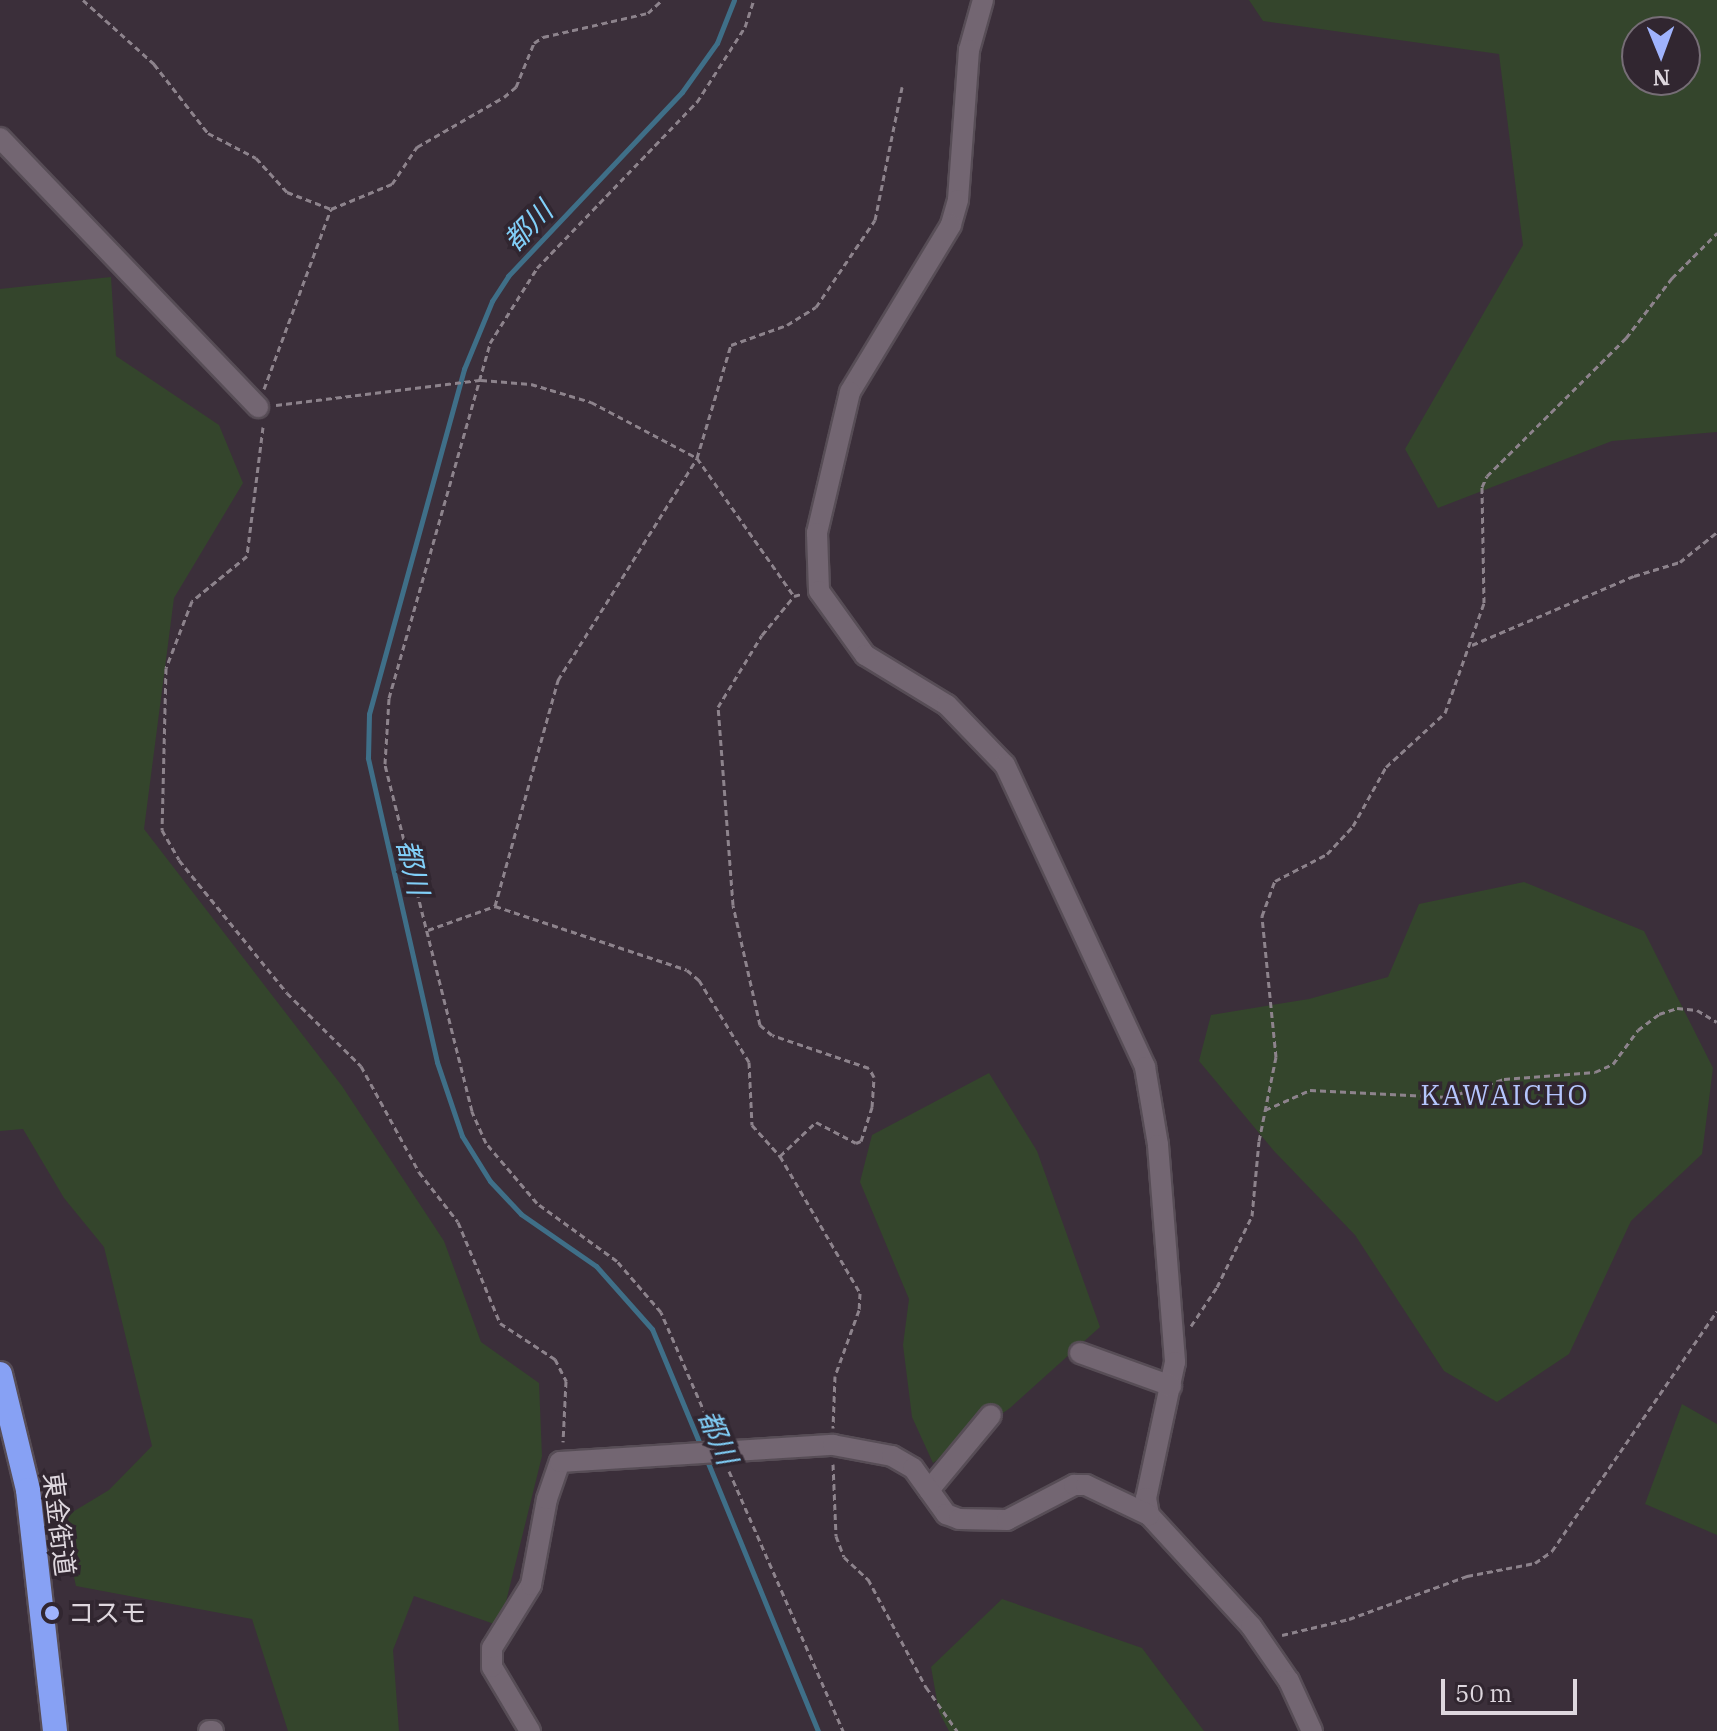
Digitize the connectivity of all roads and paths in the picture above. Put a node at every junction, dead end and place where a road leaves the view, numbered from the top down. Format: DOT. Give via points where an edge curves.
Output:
graph roads {
  1 [pos="83,0"];
  2 [pos="662,0"];
  3 [pos="754,0"];
  4 [pos="983,0"];
  5 [pos="902,87"];
  6 [pos="0,138"];
  7 [pos="331,209"];
  8 [pos="1717,233"];
  9 [pos="481,380"];
  10 [pos="258,407"];
  11 [pos="697,458"];
  12 [pos="1717,532"];
  13 [pos="1470,646"];
  14 [pos="495,906"];
  15 [pos="427,931"];
  16 [pos="1717,1022"];
  17 [pos="1265,1110"];
  18 [pos="780,1156"];
  19 [pos="1717,1311"];
  20 [pos="1714,1321"];
  21 [pos="1173,1338"];
  22 [pos="1080,1353"];
  23 [pos="0,1374"];
  24 [pos="1171,1386"];
  25 [pos="991,1415"];
  26 [pos="833,1445"];
  27 [pos="721,1452"];
  28 [pos="560,1462"];
  29 [pos="929,1490"];
  30 [pos="1149,1515"];
  31 [pos="1265,1645"];
  32 [pos="55,1731"];
  33 [pos="530,1731"];
  34 [pos="843,1731"];
  35 [pos="957,1731"];
  36 [pos="1312,1731"];
  1 -- 7 [label="path" via="154,64 208,133 249,152 287,192"];
  2 -- 7 [label="path" via="648,13 543,37 534,43 516,87 504,97 417,147 392,184"];
  3 -- 9 [label="path" via="745,27 697,102 516,295 490,343"];
  4 -- 21 [label="street" via="969,50 955,213 850,392 817,533 819,591 865,655 947,705 986,741 1024,799 1145,1067 1158,1145"];
  5 -- 11 [label="path" via="875,220 816,307 787,325 731,345"];
  6 -- 10 [label="street"];
  7 -- 10 [label="path"];
  8 -- 13 [label="path" via="1672,278 1626,338 1487,476 1482,487 1484,603"];
  9 -- 10 [label="path"];
  9 -- 11 [label="path" via="531,384 591,402"];
  9 -- 15 [label="path" via="389,698 391,795"];
  10 -- 28 [label="path" via="263,429 247,556 192,601 166,668 162,830 179,860 287,993 361,1066 419,1172 458,1222 500,1323 555,1359 566,1381"];
  11 -- 14 [label="path" via="558,680"];
  11 -- 18 [label="path" via="794,596 718,707 733,905 746,952 753,1013 772,1035 869,1068 874,1077 872,1107 861,1141 816,1122"];
  12 -- 13 [label="path" via="1680,562 1634,576"];
  13 -- 17 [label="path" via="1445,713 1386,767 1353,826 1327,854 1275,881 1262,916 1276,1057"];
  14 -- 15 [label="path"];
  14 -- 18 [label="path" via="687,970 699,980 749,1062 752,1125"];
  15 -- 27 [label="path" via="472,1111 486,1143 537,1203 617,1261 661,1312"];
  16 -- 17 [label="path" via="1697,1010 1677,1008 1659,1014 1638,1030 1613,1064 1595,1072 1504,1079 1449,1097 1310,1090"];
  17 -- 21 [label="path" via="1252,1216 1217,1287 1187,1331"];
  18 -- 26 [label="path" via="860,1293 835,1376"];
  19 -- 20 [label="path"];
  20 -- 31 [label="path" via="1552,1551 1535,1563 1467,1576 1349,1619 1291,1630"];
  21 -- 24 [label="street"];
  22 -- 24 [label="street"];
  23 -- 32 [label="highway, 東金街道" via="28,1490"];
  24 -- 30 [label="street" via="1146,1498"];
  25 -- 29 [label="street"];
  26 -- 27 [label="street"];
  26 -- 29 [label="street" via="892,1456 913,1468"];
  26 -- 35 [label="path" via="836,1536 844,1557 868,1579 926,1687"];
  27 -- 28 [label="street"];
  27 -- 34 [label="path"];
  28 -- 33 [label="street" via="547,1499 531,1585 492,1648 492,1667"];
  29 -- 30 [label="street" via="946,1514 970,1521 1007,1520 1074,1485 1086,1485"];
  30 -- 31 [label="street"];
  31 -- 36 [label="street"];
}
